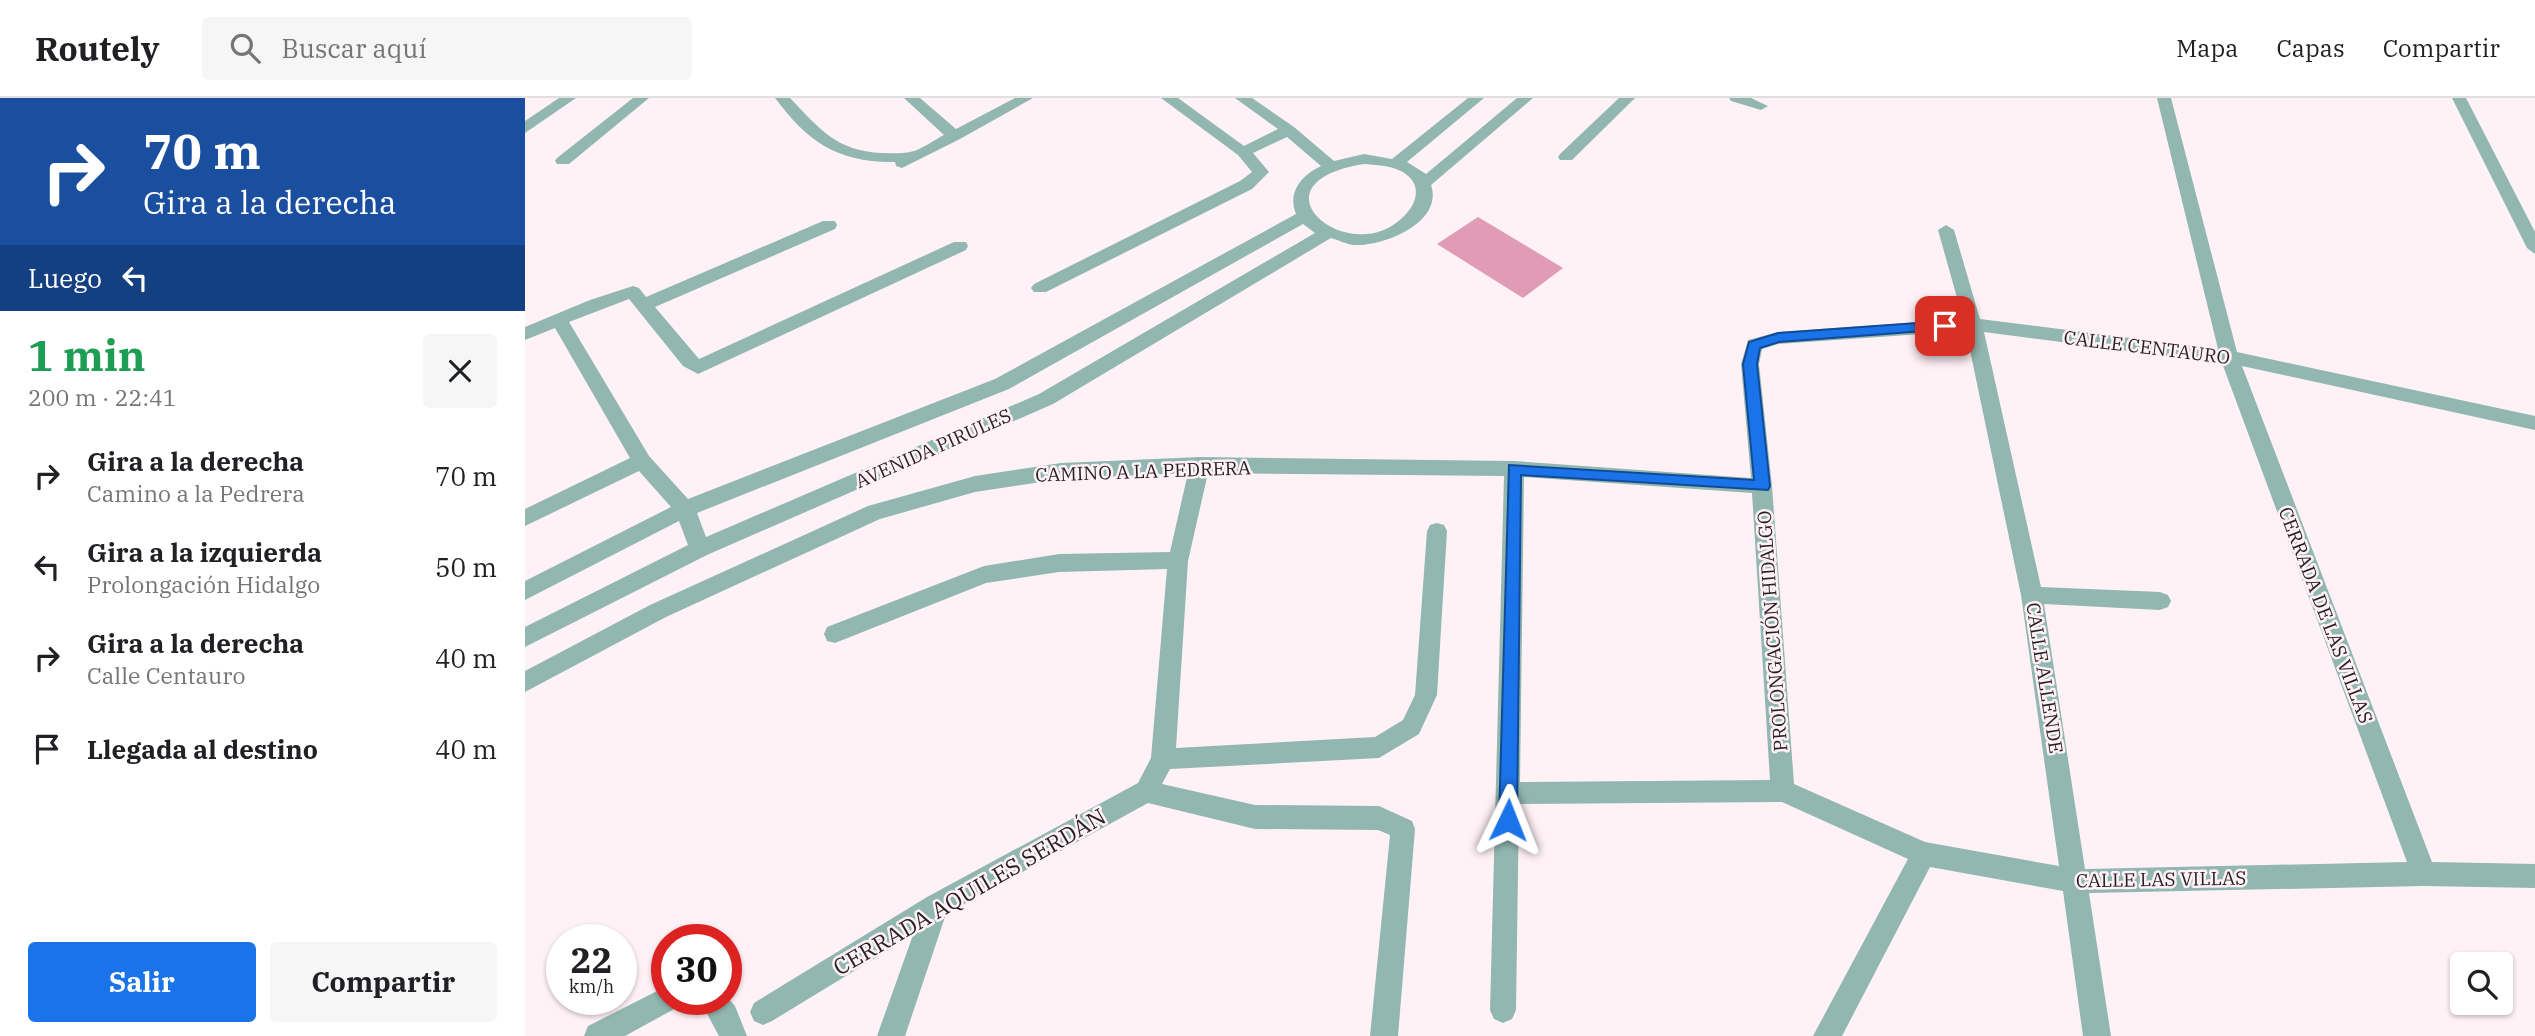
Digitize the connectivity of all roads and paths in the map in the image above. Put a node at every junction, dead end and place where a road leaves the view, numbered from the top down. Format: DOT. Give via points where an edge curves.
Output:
graph roads {
  1 [pos="569,98"];
  2 [pos="642,98"];
  3 [pos="782,98"];
  4 [pos="911,98"];
  5 [pos="1026,98"];
  6 [pos="1168,98"];
  7 [pos="1243,98"];
  8 [pos="1477,98"];
  9 [pos="1526,98"];
  10 [pos="1628,98"];
  11 [pos="1736,98"];
  12 [pos="2164,98"];
  13 [pos="2459,98"];
  14 [pos="1761,106"];
  15 [pos="525,128"];
  16 [pos="1289,131"];
  17 [pos="955,136"];
  18 [pos="1243,152"];
  19 [pos="1566,157"];
  20 [pos="563,161"];
  21 [pos="1396,163"];
  22 [pos="1331,166"];
  23 [pos="1424,183"];
  24 [pos="1305,216"];
  25 [pos="829,225"];
  26 [pos="1946,230"];
  27 [pos="1328,233"];
  28 [pos="960,246"];
  29 [pos="2535,248"];
  30 [pos="1040,288"];
  31 [pos="645,304"];
  32 [pos="559,320"];
  33 [pos="1973,324"];
  34 [pos="525,334"];
  35 [pos="1754,345"];
  36 [pos="2229,357"];
  37 [pos="2535,423"];
  38 [pos="642,461"];
  39 [pos="1200,465"];
  40 [pos="1514,469"];
  41 [pos="1762,486"];
  42 [pos="685,509"];
  43 [pos="525,518"];
  44 [pos="1437,531"];
  45 [pos="700,549"];
  46 [pos="1178,561"];
  47 [pos="525,591"];
  48 [pos="2032,595"];
  49 [pos="2160,601"];
  50 [pos="835,634"];
  51 [pos="525,638"];
  52 [pos="525,682"];
  53 [pos="1163,759"];
  54 [pos="1146,791"];
  55 [pos="1783,791"];
  56 [pos="1509,793"];
  57 [pos="1924,855"];
  58 [pos="2424,874"];
  59 [pos="2535,876"];
  60 [pos="2076,881"];
  61 [pos="936,906"];
  62 [pos="651,1008"];
  63 [pos="1503,1010"];
  64 [pos="763,1012"];
  65 [pos="724,1015"];
  66 [pos="598,1036"];
  67 [pos="733,1036"];
  68 [pos="891,1036"];
  69 [pos="1384,1036"];
  70 [pos="1827,1036"];
  71 [pos="2097,1036"];
  1 -- 15 [label="street"];
  2 -- 20 [label="street"];
  3 -- 17 [label="street" via="827,144 867,157 908,160"];
  4 -- 17 [label="street"];
  5 -- 17 [label="street"];
  6 -- 18 [label="street"];
  7 -- 16 [label="street"];
  8 -- 21 [label="street"];
  9 -- 23 [label="street"];
  10 -- 19 [label="street"];
  11 -- 14 [label="street"];
  12 -- 36 [label="street, CERRADA DE LAS VILLAS"];
  13 -- 29 [label="street"];
  16 -- 18 [label="street"];
  16 -- 22 [label="street"];
  18 -- 30 [label="street" via="1261,172 1247,185"];
  21 -- 22 [label="street" via="1364,159"];
  21 -- 23 [label="street"];
  22 -- 24 [label="street" via="1317,174 1302,194"];
  23 -- 27 [label="street" via="1423,210 1411,223 1372,237"];
  24 -- 27 [label="street"];
  24 -- 42 [label="street, AVENIDA PIRULES" via="1002,384"];
  25 -- 31 [label="street"];
  26 -- 33 [label="street, CALLE ALLENDE"];
  27 -- 45 [label="street, AVENIDA PIRULES" via="1046,399"];
  28 -- 31 [label="street" via="698,367"];
  31 -- 32 [label="street" via="633,292"];
  32 -- 34 [label="street"];
  32 -- 38 [label="street"];
  33 -- 35 [label="street, CALLE CENTAURO" via="1778,338"];
  33 -- 36 [label="street, CALLE CENTAURO"];
  33 -- 48 [label="street, CALLE ALLENDE"];
  35 -- 41 [label="street, PROLONGACIÓN HIDALGO" via="1750,364"];
  36 -- 37 [label="street, CALLE CENTAURO"];
  36 -- 58 [label="street, CERRADA DE LAS VILLAS"];
  38 -- 42 [label="street"];
  38 -- 43 [label="street"];
  39 -- 40 [label="street, CAMINO A LA PEDRERA"];
  39 -- 46 [label="street"];
  39 -- 52 [label="street, CAMINO A LA PEDRERA" via="1061,471 975,484 875,512 658,611"];
  40 -- 41 [label="street, CAMINO A LA PEDRERA"];
  40 -- 56 [label="street"];
  41 -- 55 [label="street, PROLONGACIÓN HIDALGO"];
  42 -- 45 [label="street"];
  42 -- 47 [label="street, AVENIDA PIRULES"];
  44 -- 53 [label="street" via="1426,695 1411,727 1379,747"];
  45 -- 51 [label="street, AVENIDA PIRULES"];
  46 -- 50 [label="street" via="1059,563 984,575"];
  46 -- 53 [label="street"];
  48 -- 49 [label="street"];
  48 -- 60 [label="street, CALLE ALLENDE"];
  53 -- 54 [label="street"];
  54 -- 61 [label="street, CERRADA AQUILES SERDÁN"];
  54 -- 69 [label="street" via="1255,817 1379,818 1403,829"];
  55 -- 56 [label="street, CALLE LAS VILLAS"];
  55 -- 57 [label="street, CALLE LAS VILLAS"];
  56 -- 63 [label="street"];
  57 -- 60 [label="street, CALLE LAS VILLAS"];
  57 -- 70 [label="street"];
  58 -- 59 [label="street, CALLE LAS VILLAS"];
  58 -- 60 [label="street, CALLE LAS VILLAS"];
  60 -- 71 [label="street, CALLE ALLENDE"];
  61 -- 64 [label="street, CERRADA AQUILES SERDÁN"];
  61 -- 68 [label="street"];
  62 -- 66 [label="street"];
  65 -- 67 [label="street"];
}
